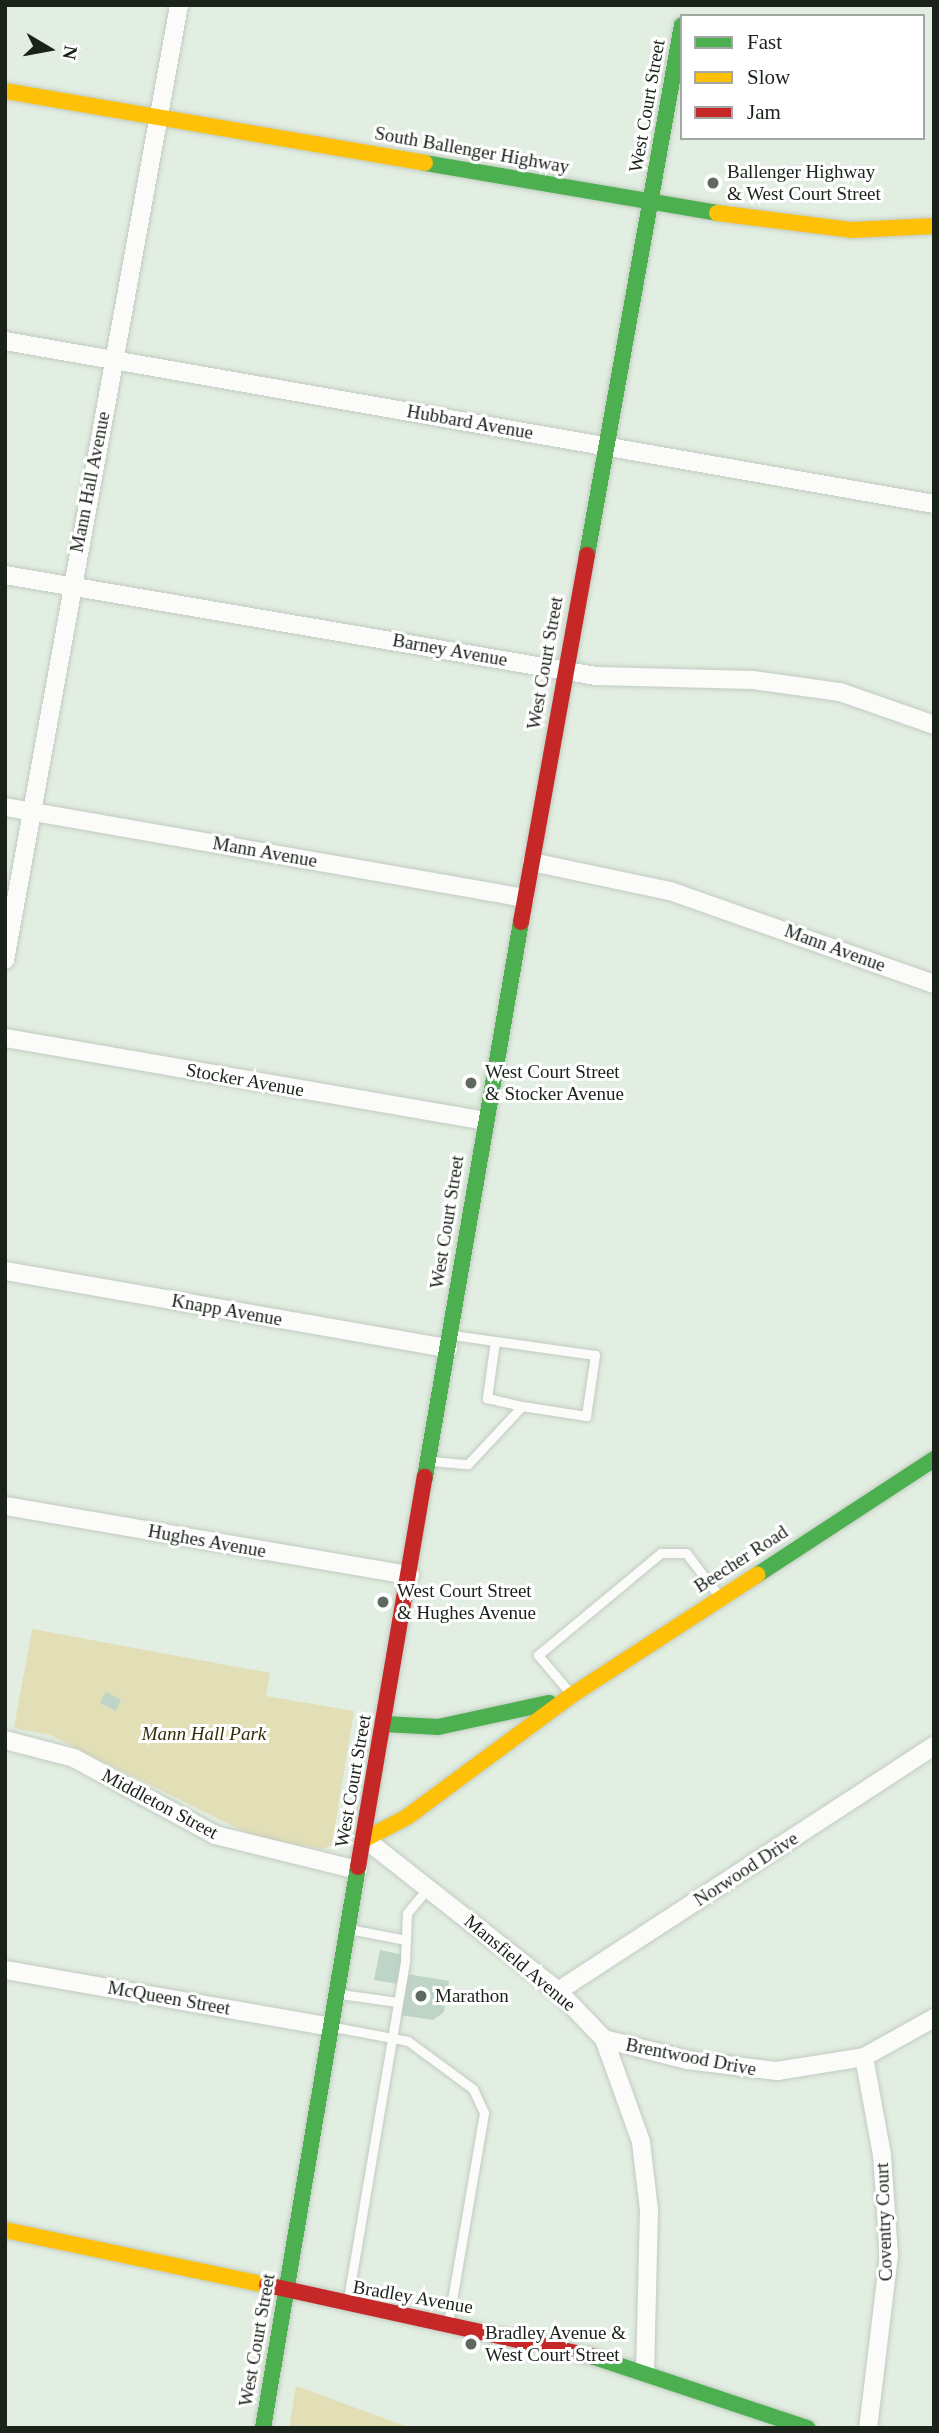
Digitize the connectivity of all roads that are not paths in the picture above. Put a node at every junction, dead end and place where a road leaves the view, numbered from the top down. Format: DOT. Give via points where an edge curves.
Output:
graph roads {
  1 [pos="179,5"];
  2 [pos="680,37"];
  3 [pos="5,91"];
  4 [pos="158,117"];
  5 [pos="652,202"];
  6 [pos="934,226"];
  7 [pos="5,341"];
  8 [pos="113,359"];
  9 [pos="608,447"];
  10 [pos="934,505"];
  11 [pos="5,575"];
  12 [pos="71,587"];
  13 [pos="565,669"];
  14 [pos="934,725"];
  15 [pos="5,807"];
  16 [pos="32,811"];
  17 [pos="532,862"];
  18 [pos="525,898"];
  19 [pos="5,960"];
  20 [pos="934,984"];
  21 [pos="5,1038"];
  22 [pos="485,1122"];
  23 [pos="5,1271"];
  24 [pos="449,1341"];
  25 [pos="495,1341"];
  26 [pos="522,1406"];
  27 [pos="934,1459"];
  28 [pos="429,1461"];
  29 [pos="5,1506"];
  30 [pos="410,1575"];
  31 [pos="720,1597"];
  32 [pos="572,1695"];
  33 [pos="385,1724"];
  34 [pos="5,1740"];
  35 [pos="934,1746"];
  36 [pos="365,1839"];
  37 [pos="358,1870"];
  38 [pos="429,1887"];
  39 [pos="348,1929"];
  40 [pos="406,1940"];
  41 [pos="5,1970"];
  42 [pos="558,1991"];
  43 [pos="338,1994"];
  44 [pos="397,2002"];
  45 [pos="934,2018"];
  46 [pos="332,2027"];
  47 [pos="390,2038"];
  48 [pos="604,2039"];
  49 [pos="864,2057"];
  50 [pos="5,2230"];
  51 [pos="287,2293"];
  52 [pos="347,2306"];
  53 [pos="448,2325"];
  54 [pos="645,2369"];
  55 [pos="262,2428"];
  56 [pos="807,2428"];
  57 [pos="868,2428"];
  1 -- 4 [label="street, Mann Hall Avenue"];
  2 -- 5 [label="street, West Court Street"];
  3 -- 4 [label="street, South Ballenger Highway"];
  4 -- 5 [label="street, South Ballenger Highway"];
  4 -- 8 [label="street, Mann Hall Avenue"];
  5 -- 6 [label="street, South Ballenger Highway" via="800,226"];
  5 -- 9 [label="street, West Court Street"];
  7 -- 8 [label="street, Hubbard Avenue"];
  8 -- 9 [label="street, Hubbard Avenue"];
  8 -- 12 [label="street, Mann Hall Avenue"];
  9 -- 10 [label="street, Hubbard Avenue"];
  9 -- 13 [label="street, West Court Street"];
  11 -- 12 [label="street, Barney Avenue"];
  12 -- 13 [label="street, Barney Avenue"];
  12 -- 16 [label="street, Mann Hall Avenue"];
  13 -- 14 [label="street, Barney Avenue" via="827,690"];
  13 -- 17 [label="street, West Court Street"];
  15 -- 16 [label="street, Mann Avenue"];
  16 -- 18 [label="street, Mann Avenue"];
  16 -- 19 [label="street, Mann Hall Avenue"];
  17 -- 18 [label="street, West Court Street"];
  17 -- 20 [label="street, Mann Avenue" via="670,891"];
  18 -- 22 [label="street, West Court Street"];
  21 -- 22 [label="street, Stocker Avenue"];
  22 -- 24 [label="street, West Court Street"];
  23 -- 24 [label="street, Knapp Avenue"];
  24 -- 25 [label="lane"];
  24 -- 28 [label="street, West Court Street"];
  25 -- 26 [label="lane" via="487,1398"];
  25 -- 26 [label="lane" via="595,1355 586,1416"];
  26 -- 28 [label="lane" via="468,1464"];
  27 -- 31 [label="street, Beecher Road"];
  28 -- 30 [label="street, West Court Street"];
  29 -- 30 [label="street, Hughes Avenue"];
  30 -- 33 [label="street, West Court Street"];
  31 -- 32 [label="street, Beecher Road"];
  31 -- 32 [label="lane" via="686,1553 662,1553 538,1655"];
  32 -- 33 [label="street, Beecher Road" via="488,1720 438,1727"];
  32 -- 36 [label="street, Beecher Road" via="407,1817"];
  33 -- 36 [label="street, West Court Street"];
  34 -- 37 [label="street, Middleton Street" via="74,1758 215,1835"];
  35 -- 42 [label="street, Norwood Drive"];
  36 -- 37 [label="street, West Court Street"];
  36 -- 38 [label="street, Mansfield Avenue"];
  37 -- 39 [label="street, West Court Street"];
  38 -- 40 [label="lane" via="407,1913"];
  38 -- 42 [label="street, Mansfield Avenue"];
  39 -- 40 [label="lane"];
  39 -- 43 [label="street, West Court Street"];
  40 -- 44 [label="lane"];
  41 -- 46 [label="street, McQueen Street"];
  42 -- 48 [label="street, Mansfield Avenue"];
  43 -- 44 [label="lane"];
  43 -- 46 [label="street, West Court Street"];
  44 -- 47 [label="lane"];
  45 -- 49 [label="street, Brentwood Drive"];
  46 -- 47 [label="lane"];
  46 -- 51 [label="street, West Court Street"];
  47 -- 52 [label="lane"];
  47 -- 53 [label="lane" via="408,2041 451,2071 473,2089 484,2113"];
  48 -- 49 [label="street, Brentwood Drive" via="748,2071"];
  48 -- 54 [label="street, Mansfield Avenue" via="623,2079 642,2155 649,2210"];
  49 -- 57 [label="street, Coventry Court" via="882,2155 889,2255"];
  50 -- 51 [label="street, Bradley Avenue"];
  51 -- 52 [label="street, Bradley Avenue"];
  51 -- 55 [label="street, West Court Street"];
  52 -- 53 [label="street, Bradley Avenue"];
  53 -- 54 [label="street, Bradley Avenue"];
  54 -- 56 [label="street, Bradley Avenue"];
}
